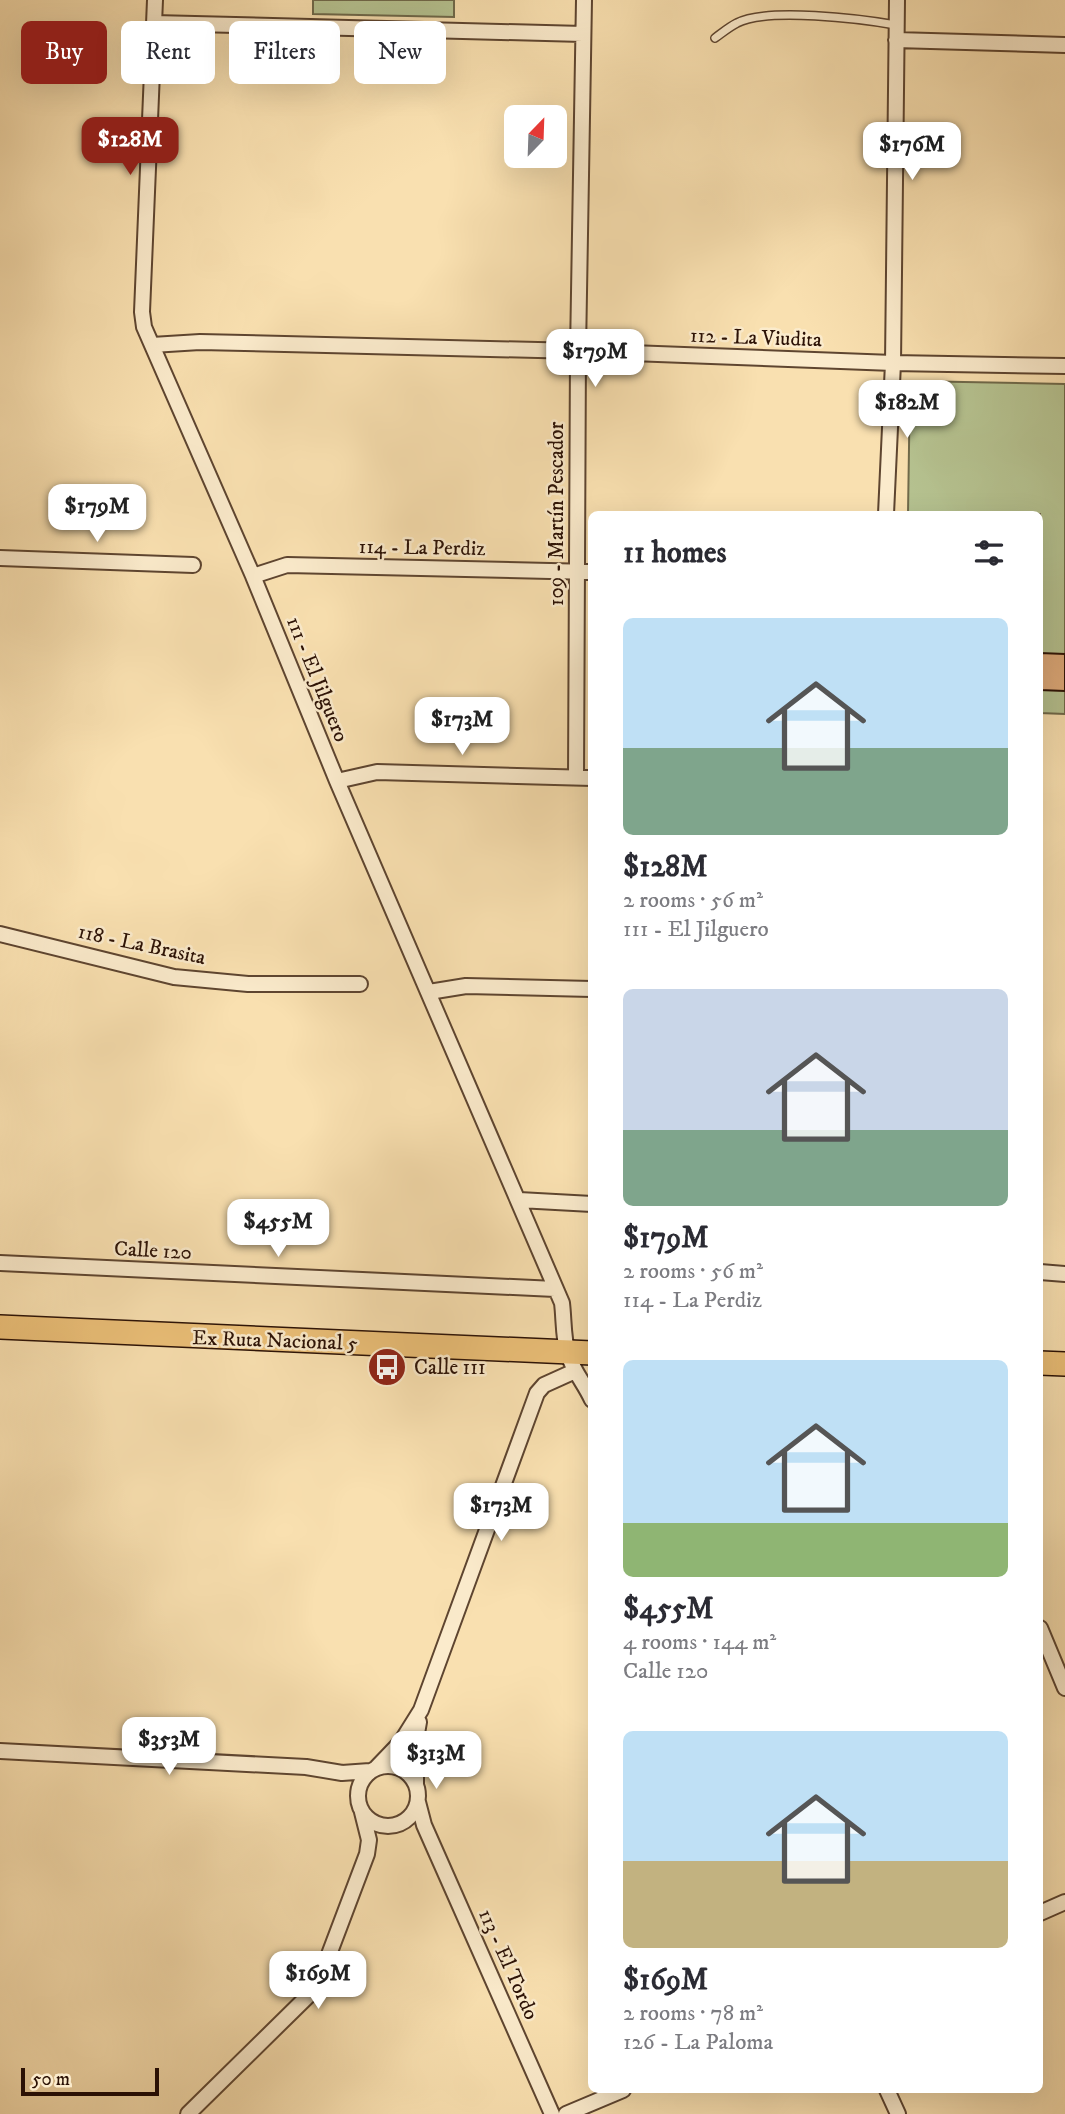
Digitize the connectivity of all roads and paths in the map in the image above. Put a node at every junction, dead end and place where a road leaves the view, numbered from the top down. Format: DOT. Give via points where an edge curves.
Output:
graph roads {
  1 [pos="155,0"];
  2 [pos="584,0"];
  3 [pos="897,0"];
  4 [pos="154,21"];
  5 [pos="215,25"];
  6 [pos="896,33"];
  7 [pos="583,34"];
  8 [pos="715,38"];
  9 [pos="1065,45"];
  10 [pos="151,84"];
  11 [pos="152,345"];
  12 [pos="578,351"];
  13 [pos="893,363"];
  14 [pos="1065,366"];
  15 [pos="886,511"];
  16 [pos="0,558"];
  17 [pos="193,565"];
  18 [pos="576,572"];
  19 [pos="588,572"];
  20 [pos="253,576"];
  21 [pos="576,777"];
  22 [pos="588,778"];
  23 [pos="337,780"];
  24 [pos="0,934"];
  25 [pos="360,984"];
  26 [pos="588,989"];
  27 [pos="429,992"];
  28 [pos="519,1200"];
  29 [pos="588,1204"];
  30 [pos="0,1263"];
  31 [pos="1043,1272"];
  32 [pos="1065,1274"];
  33 [pos="555,1289"];
  34 [pos="0,1327"];
  35 [pos="588,1355"];
  36 [pos="571,1362"];
  37 [pos="1043,1363"];
  38 [pos="1065,1364"];
  39 [pos="588,1393"];
  40 [pos="1043,1635"];
  41 [pos="1065,1688"];
  42 [pos="421,1710"];
  43 [pos="0,1751"];
  44 [pos="373,1769"];
  45 [pos="342,1773"];
  46 [pos="416,1784"];
  47 [pos="358,1791"];
  48 [pos="418,1802"];
  49 [pos="362,1812"];
  50 [pos="399,1824"];
  51 [pos="427,1832"];
  52 [pos="367,1854"];
  53 [pos="1065,1902"];
  54 [pos="1043,1912"];
  55 [pos="616,2093"];
  56 [pos="888,2093"];
  57 [pos="188,2114"];
  58 [pos="552,2114"];
  59 [pos="566,2114"];
  60 [pos="898,2114"];
  1 -- 4 [label="street, 111 - El Jilguero"];
  2 -- 7 [label="street, 109 - Martín Pescador"];
  3 -- 6 [label="street"];
  5 -- 7 [label="street"];
  6 -- 8 [label="lane" via="852,18 769,16 739,22"];
  6 -- 9 [label="street"];
  6 -- 13 [label="street"];
  7 -- 12 [label="street, 109 - Martín Pescador"];
  10 -- 11 [label="street, 111 - El Jilguero" via="142,312"];
  11 -- 12 [label="street, 112 - La Viudita" via="200,342"];
  11 -- 20 [label="street, 111 - El Jilguero"];
  12 -- 13 [label="street, 112 - La Viudita"];
  12 -- 18 [label="street, 109 - Martín Pescador"];
  13 -- 14 [label="street, 112 - La Viudita"];
  13 -- 15 [label="street"];
  16 -- 17 [label="street"];
  18 -- 19 [label="street, 114 - La Perdiz"];
  18 -- 20 [label="street, 114 - La Perdiz" via="287,565"];
  18 -- 21 [label="street, 109 - Martín Pescador"];
  20 -- 23 [label="street, 111 - El Jilguero"];
  21 -- 22 [label="street"];
  21 -- 23 [label="street" via="377,772"];
  23 -- 27 [label="street, 111 - El Jilguero"];
  24 -- 25 [label="street, 118 - La Brasita" via="174,977 248,984"];
  26 -- 27 [label="street" via="466,986"];
  27 -- 28 [label="street, 111 - El Jilguero"];
  28 -- 29 [label="street"];
  28 -- 33 [label="street, 111 - El Jilguero"];
  30 -- 33 [label="street, Calle 120"];
  31 -- 32 [label="street"];
  33 -- 36 [label="street, 111 - El Jilguero" via="562,1303"];
  34 -- 36 [label="main road, Ex Ruta Nacional 5"];
  35 -- 36 [label="main road, Ex Ruta Nacional 5"];
  36 -- 39 [label="street, 111 - El Jilguero"];
  36 -- 42 [label="street" via="537,1393"];
  37 -- 38 [label="main road"];
  40 -- 41 [label="street"];
  42 -- 44 [label="street" via="401,1742"];
  42 -- 46 [label="street"];
  43 -- 45 [label="street" via="306,1766"];
  44 -- 45 [label="street"];
  44 -- 46 [label="street" via="396,1766"];
  44 -- 47 [label="street"];
  45 -- 47 [label="street"];
  46 -- 48 [label="street"];
  47 -- 49 [label="street"];
  48 -- 50 [label="street"];
  48 -- 51 [label="street, 113 - El Tordo"];
  49 -- 50 [label="street" via="376,1824"];
  49 -- 52 [label="street" via="369,1840"];
  50 -- 51 [label="street"];
  50 -- 52 [label="street"];
  51 -- 58 [label="street, 113 - El Tordo"];
  52 -- 57 [label="street" via="309,1996"];
  53 -- 54 [label="street"];
  55 -- 59 [label="street"];
  56 -- 60 [label="street"];
}
